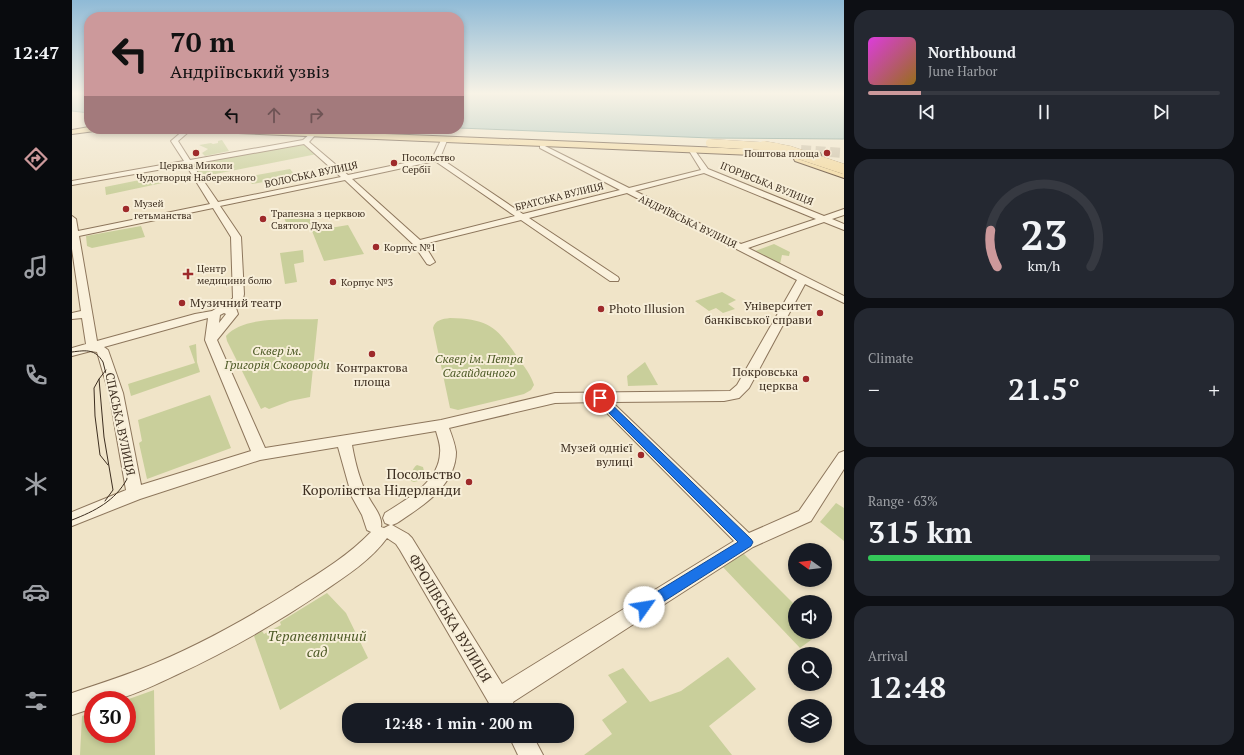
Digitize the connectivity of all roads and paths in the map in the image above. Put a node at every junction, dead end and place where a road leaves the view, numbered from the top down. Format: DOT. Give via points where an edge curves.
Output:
graph roads {
  1 [pos="84,129"];
  2 [pos="84,130"];
  3 [pos="72,131"];
  4 [pos="183,134"];
  5 [pos="313,134"];
  6 [pos="340,134"];
  7 [pos="395,134"];
  8 [pos="429,134"];
  9 [pos="486,137"];
  10 [pos="445,138"];
  11 [pos="539,139"];
  12 [pos="305,142"];
  13 [pos="549,143"];
  14 [pos="691,149"];
  15 [pos="801,150"];
  16 [pos="761,152"];
  17 [pos="436,159"];
  18 [pos="188,163"];
  19 [pos="705,170"];
  20 [pos="844,171"];
  21 [pos="844,175"];
  22 [pos="347,178"];
  23 [pos="72,183"];
  24 [pos="625,190"];
  25 [pos="215,205"];
  26 [pos="844,212"];
  27 [pos="521,216"];
  28 [pos="825,218"];
  29 [pos="72,219"];
  30 [pos="844,227"];
  31 [pos="73,234"];
  32 [pos="418,243"];
  33 [pos="741,247"];
  34 [pos="430,262"];
  35 [pos="614,278"];
  36 [pos="802,279"];
  37 [pos="844,300"];
  38 [pos="230,312"];
  39 [pos="86,314"];
  40 [pos="212,315"];
  41 [pos="72,316"];
  42 [pos="211,340"];
  43 [pos="92,347"];
  44 [pos="72,352"];
  45 [pos="600,398"];
  46 [pos="441,425"];
  47 [pos="344,440"];
  48 [pos="260,454"];
  49 [pos="844,457"];
  50 [pos="135,494"];
  51 [pos="72,519"];
  52 [pos="381,523"];
  53 [pos="747,542"];
  54 [pos="500,703"];
  55 [pos="504,703"];
  56 [pos="72,704"];
  57 [pos="524,743"];
  58 [pos="531,755"];
  1 -- 3 [label="main road"];
  2 -- 3 [label="main road"];
  4 -- 18 [label="street" via="174,141"];
  5 -- 12 [label="street"];
  6 -- 10 [label="main road"];
  7 -- 9 [label="main road"];
  8 -- 9 [label="main road"];
  9 -- 11 [label="main road"];
  10 -- 13 [label="main road"];
  10 -- 17 [label="street"];
  11 -- 15 [label="main road"];
  11 -- 20 [label="main road, bridge" via="621,139 761,146 778,148"];
  12 -- 18 [label="street"];
  12 -- 22 [label="street"];
  13 -- 14 [label="main road"];
  13 -- 24 [label="street, АНДРІЇВСЬКА ВУЛИЦЯ" via="542,147"];
  14 -- 16 [label="main road"];
  14 -- 19 [label="street, ІГОРІВСЬКА ВУЛИЦЯ"];
  16 -- 20 [label="main road" via="818,156 817,162"];
  16 -- 21 [label="main road" via="792,157"];
  17 -- 22 [label="street, ВОЛОСЬКА ВУЛИЦЯ"];
  17 -- 27 [label="street"];
  18 -- 23 [label="street"];
  18 -- 25 [label="street"];
  19 -- 24 [label="street, БРАТСЬКА ВУЛИЦЯ"];
  19 -- 28 [label="street, ІГОРІВСЬКА ВУЛИЦЯ"];
  22 -- 25 [label="street, ВОЛОСЬКА ВУЛИЦЯ"];
  22 -- 32 [label="street"];
  24 -- 27 [label="street, БРАТСЬКА ВУЛИЦЯ"];
  24 -- 33 [label="street, АНДРІЇВСЬКА ВУЛИЦЯ"];
  25 -- 31 [label="street, ВОЛОСЬКА ВУЛИЦЯ"];
  25 -- 38 [label="street" via="237,240 239,294"];
  26 -- 28 [label="street"];
  27 -- 32 [label="street, БРАТСЬКА ВУЛИЦЯ"];
  27 -- 35 [label="street"];
  28 -- 30 [label="street, ІГОРІВСЬКА ВУЛИЦЯ"];
  28 -- 33 [label="street"];
  29 -- 31 [label="street"];
  31 -- 39 [label="street"];
  32 -- 34 [label="street"];
  33 -- 36 [label="street, АНДРІЇВСЬКА ВУЛИЦЯ"];
  36 -- 37 [label="street, АНДРІЇВСЬКА ВУЛИЦЯ"];
  36 -- 45 [label="street" via="742,388 734,395"];
  38 -- 40 [label="street" via="222,318"];
  38 -- 42 [label="street"];
  39 -- 41 [label="street"];
  39 -- 43 [label="street"];
  40 -- 42 [label="street"];
  40 -- 43 [label="street"];
  42 -- 48 [label="street"];
  43 -- 44 [label="street"];
  43 -- 50 [label="street, СПАСЬКА ВУЛИЦЯ" via="102,350 111,377"];
  45 -- 46 [label="street" via="555,398"];
  45 -- 53 [label="street"];
  46 -- 47 [label="street"];
  46 -- 52 [label="street" via="448,453 440,475 424,496"];
  47 -- 48 [label="street"];
  47 -- 52 [label="street" via="346,457 361,498"];
  48 -- 50 [label="street"];
  49 -- 53 [label="street" via="805,516"];
  50 -- 51 [label="street"];
  52 -- 54 [label="street, ФРОЛІВСЬКА ВУЛИЦЯ" via="406,544"];
  52 -- 56 [label="street" via="372,543 293,601 203,652 140,680"];
  53 -- 55 [label="street"];
  57 -- 58 [label="street"];
}
